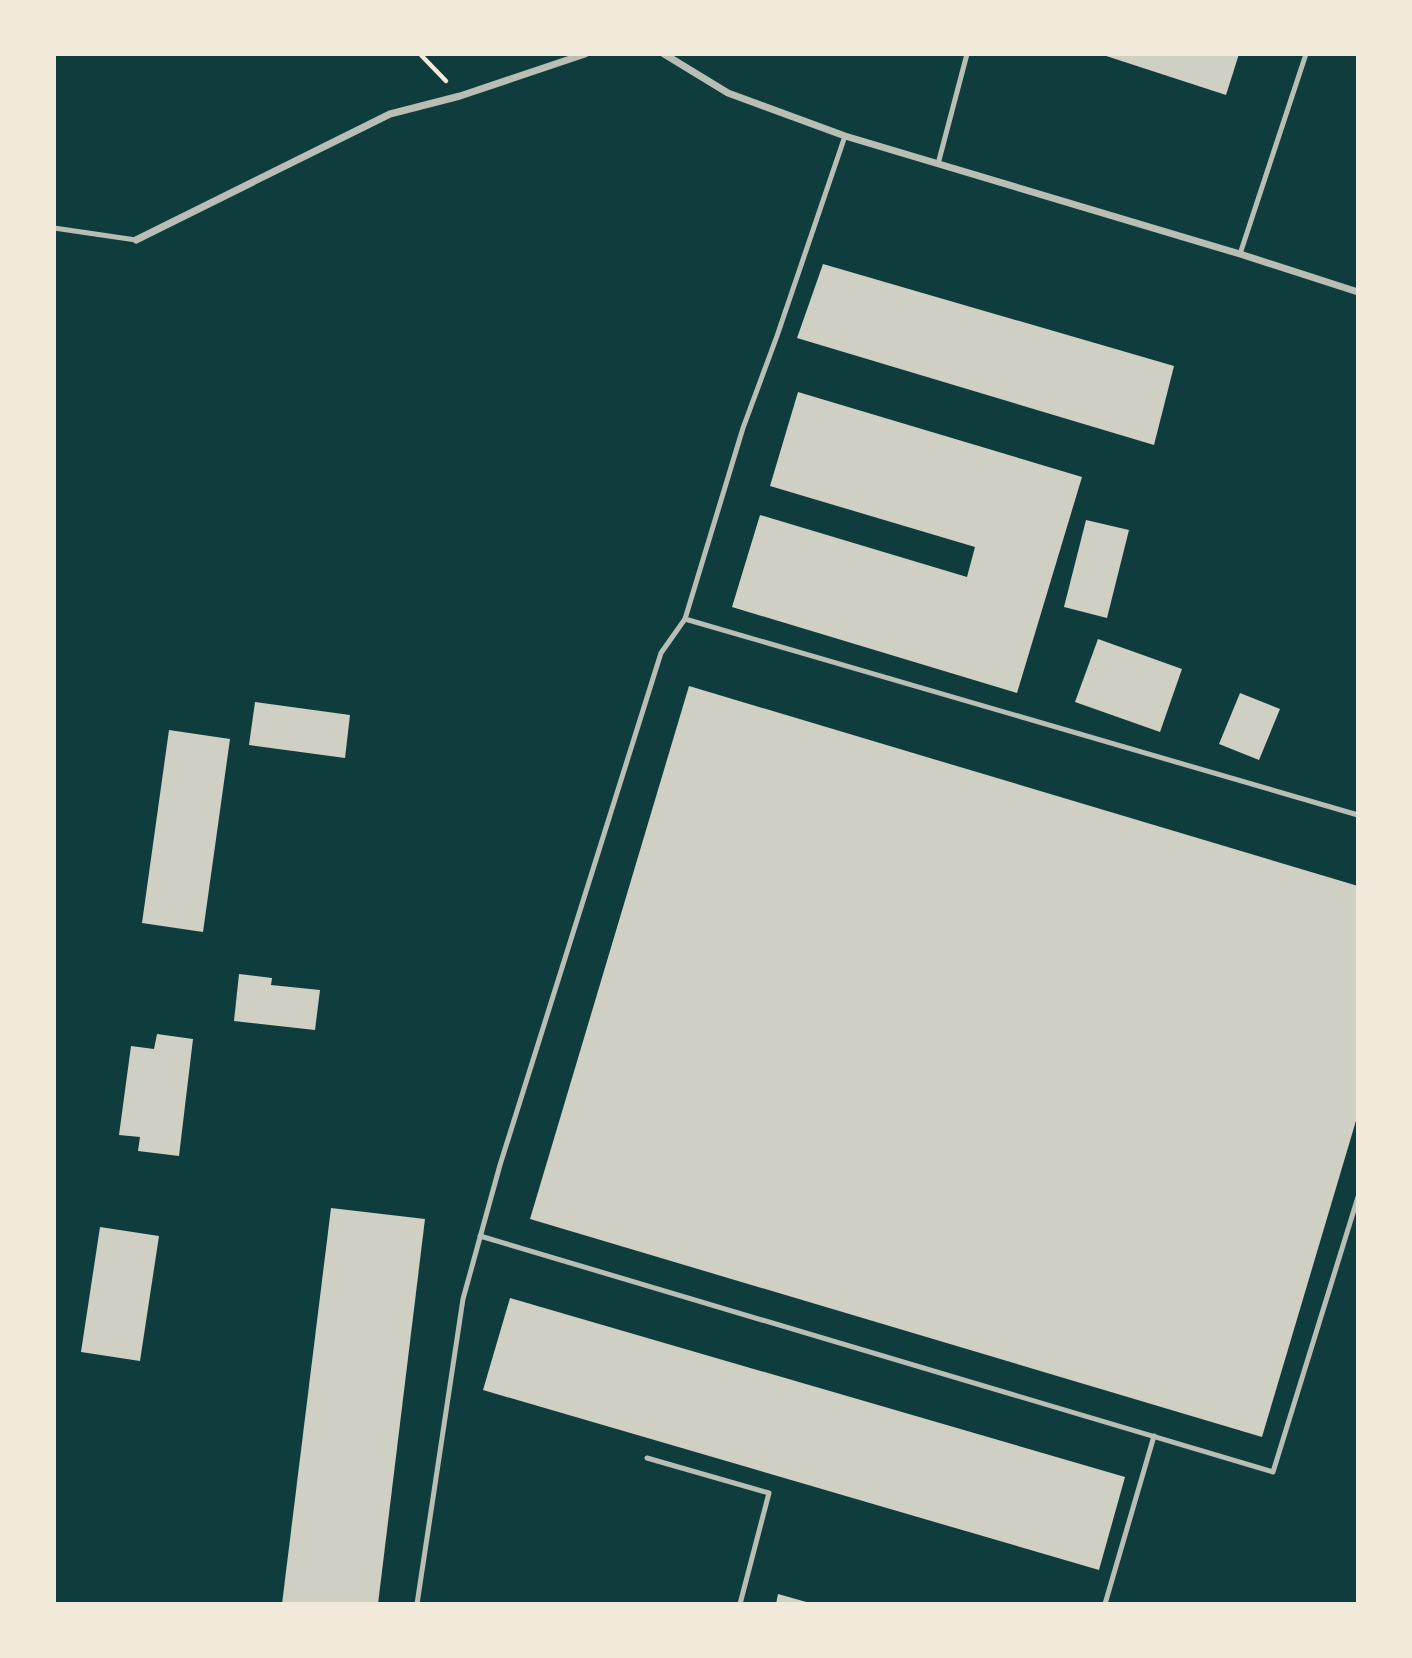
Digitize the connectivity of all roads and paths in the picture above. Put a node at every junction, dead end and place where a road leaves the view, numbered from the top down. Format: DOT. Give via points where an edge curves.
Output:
graph roads {
  1 [pos="420,54"];
  2 [pos="585,54"];
  3 [pos="664,54"];
  4 [pos="967,54"];
  5 [pos="1306,54"];
  6 [pos="460,96"];
  7 [pos="845,135"];
  8 [pos="938,164"];
  9 [pos="54,228"];
  10 [pos="136,240"];
  11 [pos="1240,254"];
  12 [pos="1358,292"];
  13 [pos="685,620"];
  14 [pos="1358,816"];
  15 [pos="1358,1197"];
  16 [pos="480,1236"];
  17 [pos="1154,1436"];
  18 [pos="647,1458"];
  19 [pos="417,1604"];
  20 [pos="740,1604"];
  21 [pos="1105,1604"];
  1 -- 6 [label="path"];
  2 -- 6 [label="street"];
  3 -- 7 [label="street" via="728,93"];
  4 -- 8 [label="lane"];
  5 -- 11 [label="lane"];
  6 -- 10 [label="street" via="390,114"];
  7 -- 8 [label="street"];
  7 -- 13 [label="lane" via="743,428"];
  8 -- 11 [label="street"];
  9 -- 10 [label="lane"];
  11 -- 12 [label="street"];
  13 -- 14 [label="lane"];
  13 -- 16 [label="lane" via="661,653"];
  15 -- 17 [label="lane" via="1273,1472"];
  16 -- 17 [label="lane"];
  16 -- 19 [label="lane" via="463,1299"];
  17 -- 21 [label="lane"];
  18 -- 20 [label="lane" via="769,1493"];
}
